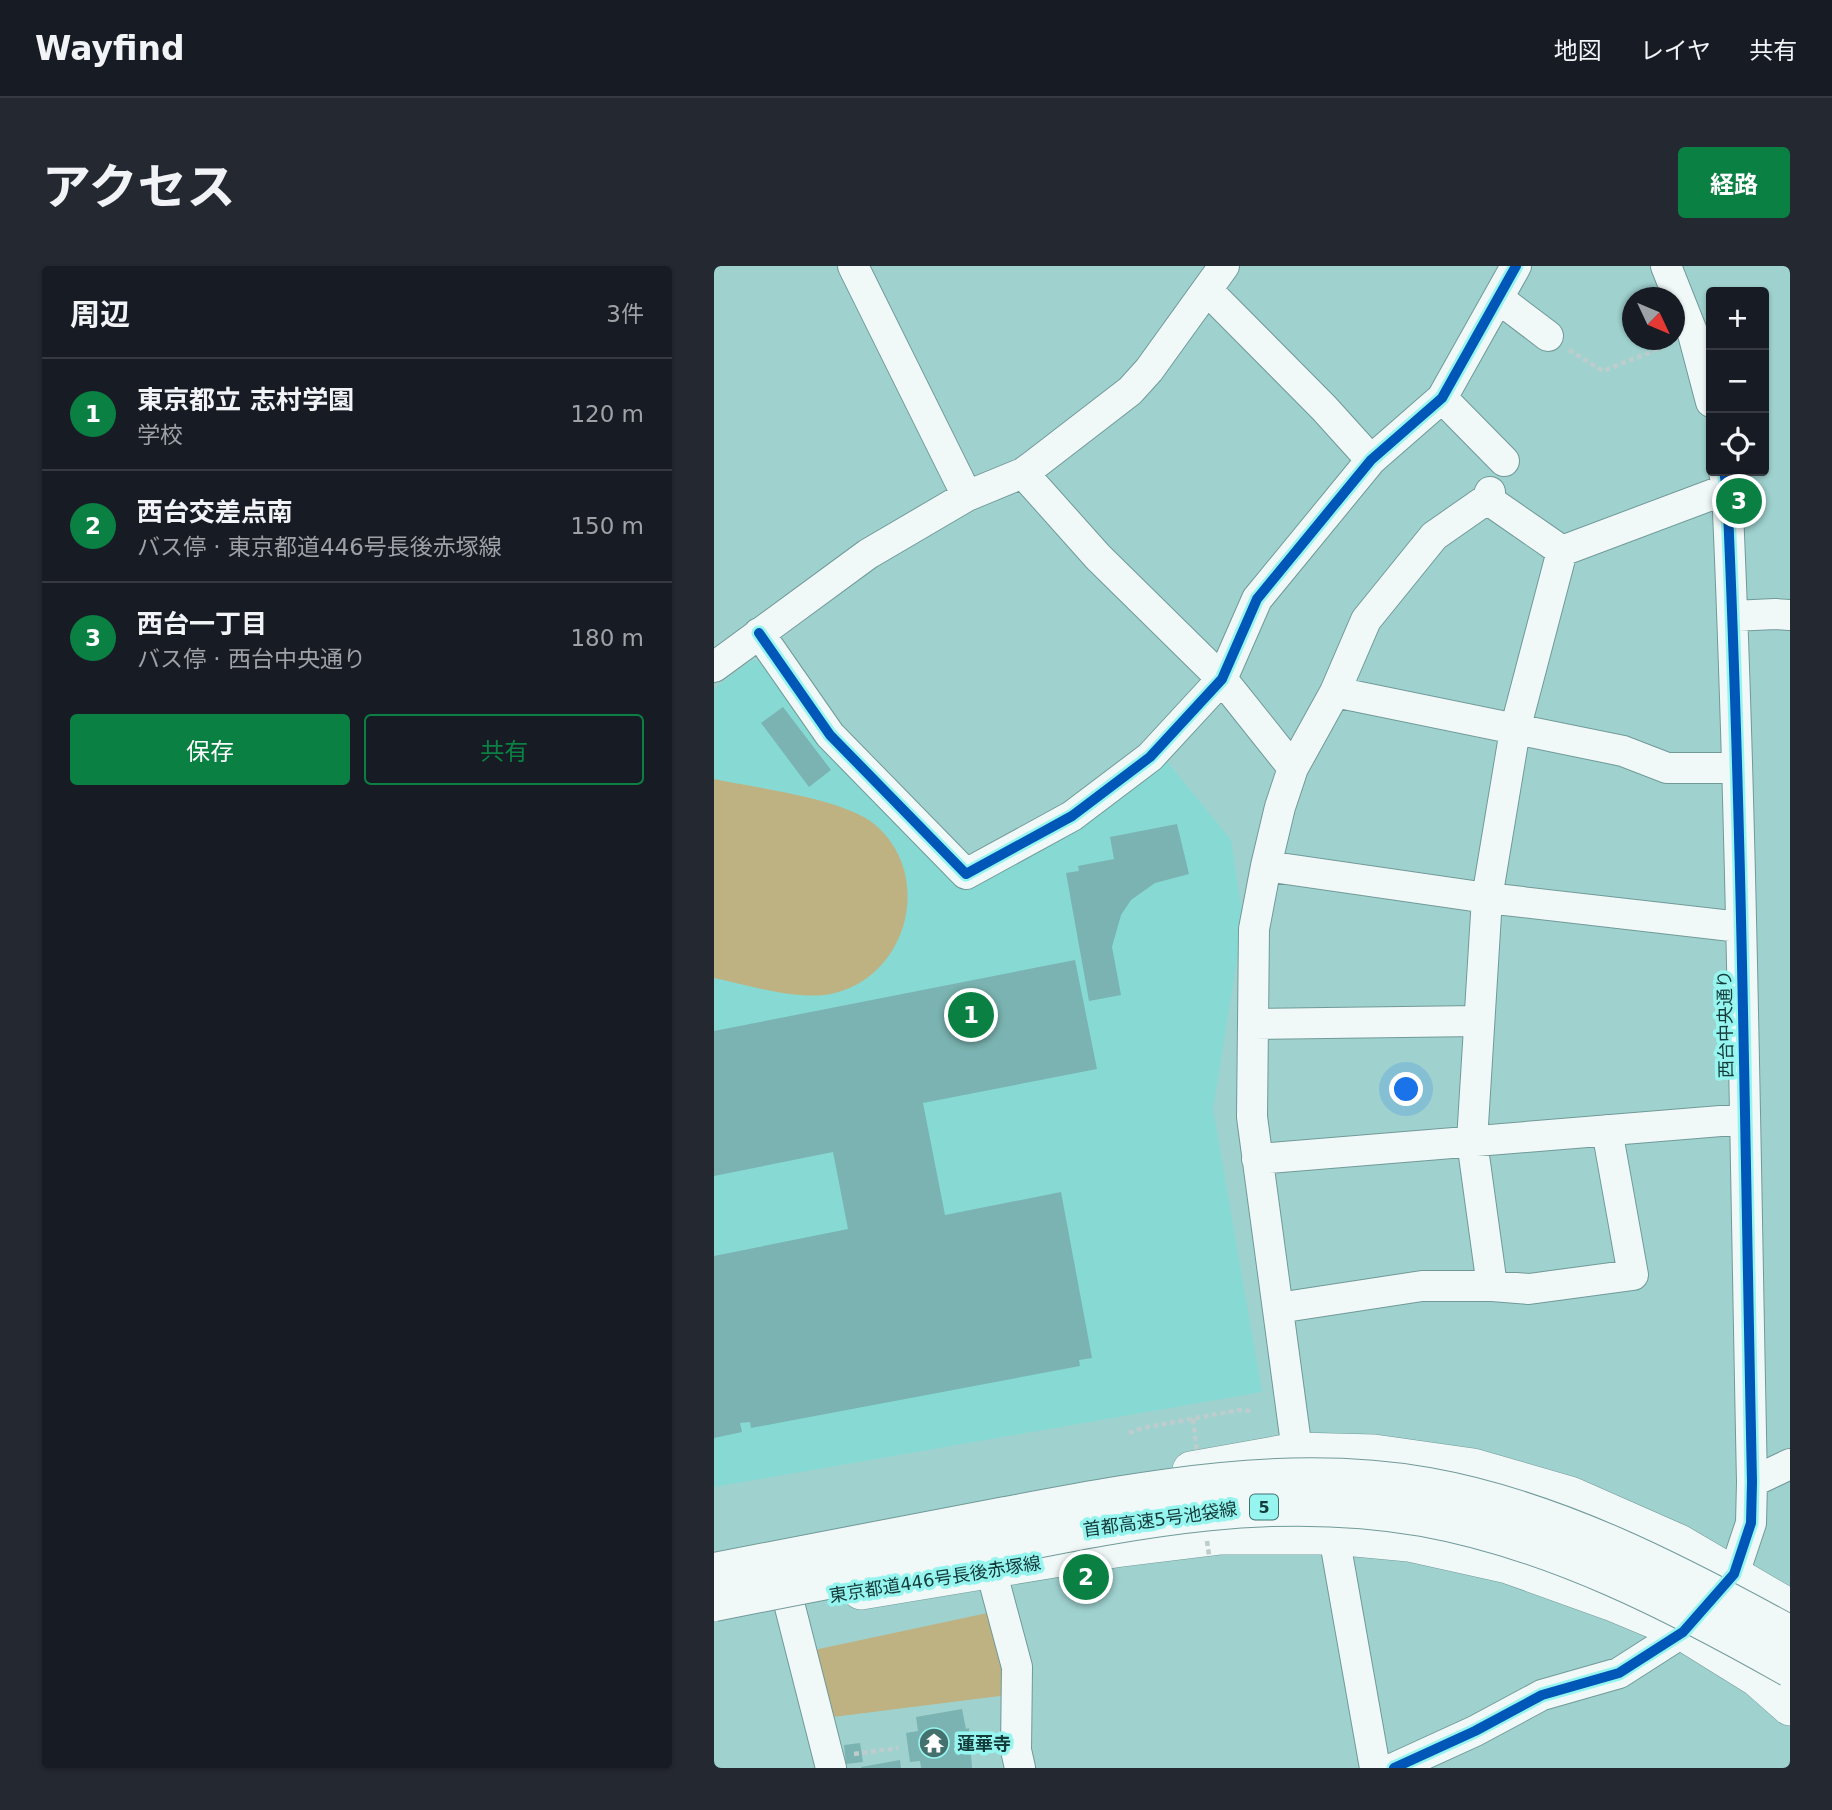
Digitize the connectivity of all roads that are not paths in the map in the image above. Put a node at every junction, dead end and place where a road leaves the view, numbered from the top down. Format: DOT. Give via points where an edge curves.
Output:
graph roads {
  1 [pos="853,266"];
  2 [pos="1224,266"];
  3 [pos="1516,266"];
  4 [pos="1666,266"];
  5 [pos="1207,290"];
  6 [pos="1498,298"];
  7 [pos="1548,336"];
  8 [pos="1706,389"];
  9 [pos="1442,398"];
  10 [pos="1371,460"];
  11 [pos="1504,461"];
  12 [pos="1023,473"];
  13 [pos="1726,480"];
  14 [pos="967,496"];
  15 [pos="1562,551"];
  16 [pos="1790,615"];
  17 [pos="1733,616"];
  18 [pos="759,633"];
  19 [pos="714,667"];
  20 [pos="1222,679"];
  21 [pos="1335,692"];
  22 [pos="1515,730"];
  23 [pos="1293,768"];
  24 [pos="1736,768"];
  25 [pos="1266,866"];
  26 [pos="1486,898"];
  27 [pos="1740,927"];
  28 [pos="1479,1021"];
  29 [pos="1254,1024"];
  30 [pos="1745,1119"];
  31 [pos="1606,1130"];
  32 [pos="1472,1141"];
  33 [pos="1258,1158"];
  34 [pos="1492,1286"];
  35 [pos="1278,1308"];
  36 [pos="1297,1451"];
  37 [pos="1790,1464"];
  38 [pos="1752,1482"];
  39 [pos="1334,1536"];
  40 [pos="714,1553"];
  41 [pos="991,1570"];
  42 [pos="714,1572"];
  43 [pos="1734,1574"];
  44 [pos="714,1602"];
  45 [pos="789,1603"];
  46 [pos="1790,1608"];
  47 [pos="714,1621"];
  48 [pos="1683,1632"];
  49 [pos="1790,1635"];
  50 [pos="1790,1668"];
  51 [pos="1790,1707"];
  52 [pos="838,1762"];
  53 [pos="1020,1768"];
  54 [pos="1375,1768"];
  55 [pos="1394,1768"];
  1 -- 14 [label="street"];
  2 -- 5 [label="street"];
  3 -- 6 [label="street"];
  4 -- 8 [label="street"];
  5 -- 10 [label="street"];
  5 -- 12 [label="street" via="1130,391"];
  6 -- 7 [label="street"];
  6 -- 9 [label="street"];
  9 -- 10 [label="street"];
  9 -- 11 [label="street"];
  10 -- 20 [label="street" via="1257,599"];
  12 -- 14 [label="street"];
  12 -- 20 [label="street" via="1098,556"];
  13 -- 15 [label="street"];
  13 -- 17 [label="street, 西台中央通り"];
  14 -- 18 [label="street" via="868,554"];
  15 -- 21 [label="street" via="1489,495 1434,536 1366,620"];
  15 -- 22 [label="street"];
  16 -- 17 [label="street"];
  17 -- 24 [label="street, 西台中央通り"];
  18 -- 19 [label="street"];
  18 -- 20 [label="street" via="830,735 966,874 1072,816 1150,757"];
  20 -- 23 [label="street"];
  21 -- 22 [label="street"];
  21 -- 23 [label="street"];
  22 -- 24 [label="street" via="1623,751 1667,768"];
  22 -- 26 [label="street"];
  23 -- 25 [label="street"];
  24 -- 27 [label="street, 西台中央通り"];
  25 -- 26 [label="street"];
  25 -- 29 [label="street" via="1254,929"];
  26 -- 27 [label="street"];
  26 -- 28 [label="street"];
  27 -- 30 [label="street, 西台中央通り"];
  28 -- 29 [label="street"];
  28 -- 32 [label="street"];
  29 -- 33 [label="street" via="1252,1117"];
  30 -- 31 [label="street"];
  30 -- 38 [label="street, 西台中央通り"];
  31 -- 32 [label="street"];
  31 -- 34 [label="street" via="1633,1275 1529,1289"];
  32 -- 33 [label="street"];
  32 -- 34 [label="street"];
  33 -- 35 [label="street"];
  34 -- 35 [label="street" via="1422,1286"];
  35 -- 36 [label="street"];
  36 -- 40 [label="main road"];
  36 -- 43 [label="main road" via="1374,1453 1473,1467 1570,1495 1679,1543"];
  37 -- 38 [label="street"];
  38 -- 43 [label="street, 西台中央通り" via="1751,1523"];
  39 -- 41 [label="main road, 東京都道446号長後赤塚線" via="1220,1536"];
  39 -- 48 [label="main road, 東京都道446号長後赤塚線" via="1409,1542 1508,1565"];
  39 -- 54 [label="street"];
  41 -- 45 [label="main road, 東京都道446号長後赤塚線"];
  41 -- 53 [label="street" via="1017,1667"];
  42 -- 49 [label="highway, 首都高速5号池袋線 / 5, bridge" via="1185,1486 1254,1478 1368,1479 1488,1501 1576,1531 1704,1589"];
  43 -- 46 [label="main road"];
  43 -- 48 [label="street"];
  44 -- 50 [label="highway, 首都高速5号池袋線 / 5, bridge" via="1114,1523 1189,1512 1311,1506 1424,1518 1527,1545 1630,1584"];
  45 -- 47 [label="main road, 東京都道446号長後赤塚線"];
  45 -- 52 [label="street"];
  48 -- 51 [label="main road, 東京都道446号長後赤塚線" via="1757,1678"];
  48 -- 55 [label="street" via="1619,1673 1542,1695"];
}
